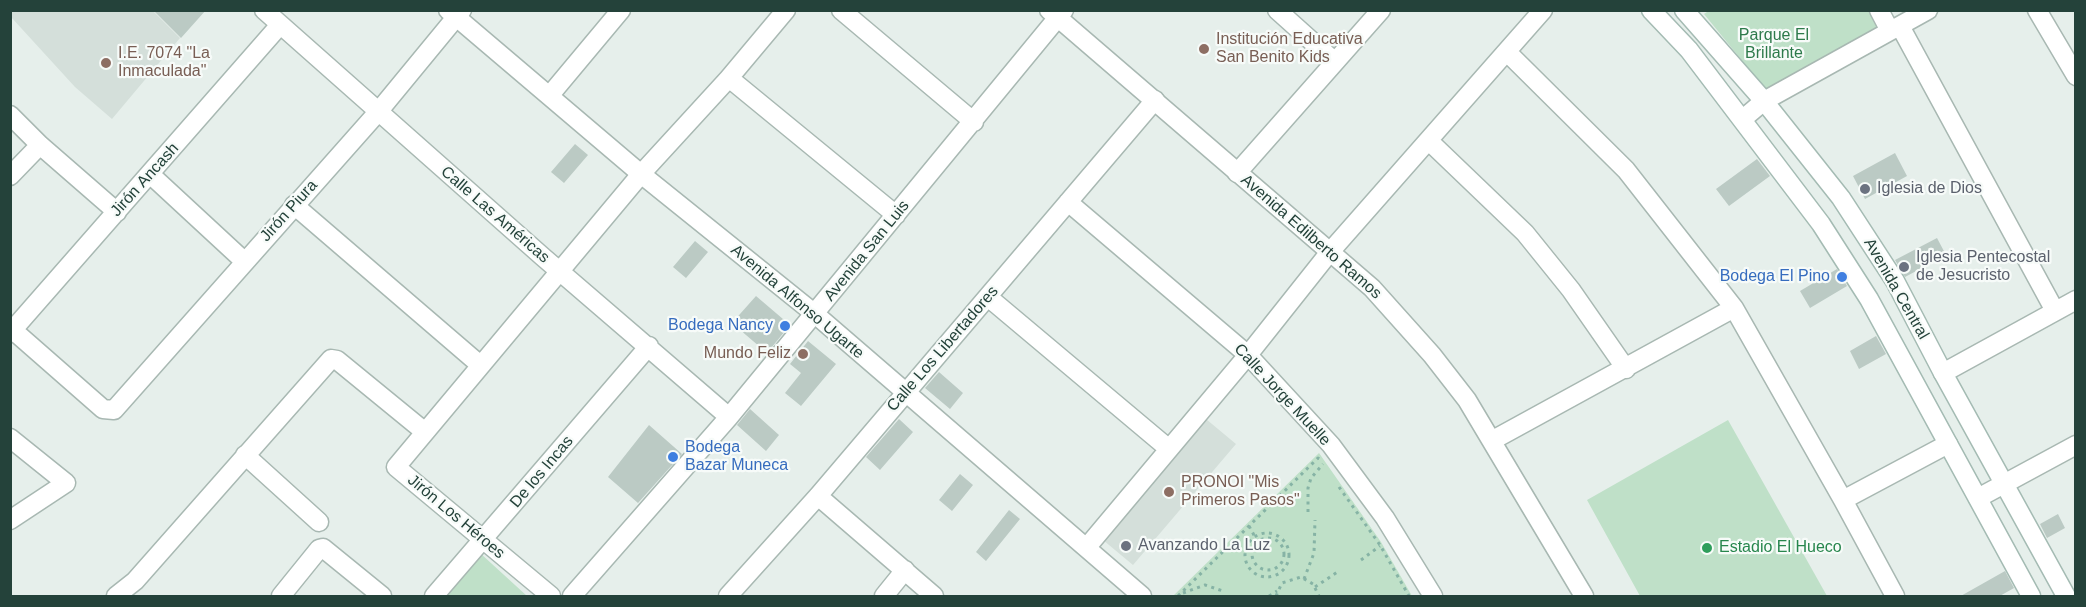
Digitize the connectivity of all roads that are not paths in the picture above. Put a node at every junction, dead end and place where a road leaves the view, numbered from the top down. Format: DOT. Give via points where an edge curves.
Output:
graph roads {
  1 [pos="264,10"];
  2 [pos="621,10"];
  3 [pos="786,10"];
  4 [pos="841,10"];
  5 [pos="1277,10"];
  6 [pos="1380,10"];
  7 [pos="1543,10"];
  8 [pos="1651,10"];
  9 [pos="1684,10"];
  10 [pos="1879,10"];
  11 [pos="1928,10"];
  12 [pos="2037,10"];
  13 [pos="455,13"];
  14 [pos="1057,13"];
  15 [pos="279,26"];
  16 [pos="1895,28"];
  17 [pos="1508,53"];
  18 [pos="1335,62"];
  19 [pos="2076,76"];
  20 [pos="729,78"];
  21 [pos="550,95"];
  22 [pos="1155,100"];
  23 [pos="1764,101"];
  24 [pos="378,112"];
  25 [pos="10,115"];
  26 [pos="1744,118"];
  27 [pos="974,122"];
  28 [pos="1429,141"];
  29 [pos="40,145"];
  30 [pos="1237,172"];
  31 [pos="641,174"];
  32 [pos="151,175"];
  33 [pos="10,176"];
  34 [pos="1068,202"];
  35 [pos="294,204"];
  36 [pos="117,212"];
  37 [pos="896,215"];
  38 [pos="1329,253"];
  39 [pos="244,261"];
  40 [pos="558,271"];
  41 [pos="987,297"];
  42 [pos="2076,300"];
  43 [pos="1734,308"];
  44 [pos="2055,311"];
  45 [pos="815,314"];
  46 [pos="12,332"];
  47 [pos="649,346"];
  48 [pos="1248,355"];
  49 [pos="479,364"];
  50 [pos="1626,369"];
  51 [pos="1942,373"];
  52 [pos="905,393"];
  53 [pos="729,417"];
  54 [pos="425,432"];
  55 [pos="10,438"];
  56 [pos="1493,440"];
  57 [pos="1948,444"];
  58 [pos="2076,445"];
  59 [pos="1169,449"];
  60 [pos="245,455"];
  61 [pos="2004,484"];
  62 [pos="819,496"];
  63 [pos="1978,498"];
  64 [pos="1843,500"];
  65 [pos="10,520"];
  66 [pos="319,522"];
  67 [pos="483,540"];
  68 [pos="1087,547"];
  69 [pos="905,570"];
  70 [pos="1141,596"];
  71 [pos="116,597"];
  72 [pos="281,597"];
  73 [pos="382,597"];
  74 [pos="434,597"];
  75 [pos="551,597"];
  76 [pos="572,597"];
  77 [pos="728,597"];
  78 [pos="884,597"];
  79 [pos="934,597"];
  80 [pos="1433,597"];
  81 [pos="1584,597"];
  82 [pos="1894,597"];
  83 [pos="2031,597"];
  84 [pos="2066,597"];
  1 -- 15 [label="street, Calle Las Américas"];
  2 -- 21 [label="street"];
  3 -- 20 [label="street"];
  4 -- 27 [label="street"];
  5 -- 18 [label="street"];
  6 -- 18 [label="street"];
  7 -- 17 [label="street"];
  8 -- 26 [label="street, Avenida Central"];
  9 -- 23 [label="street, Avenida Central"];
  10 -- 16 [label="street"];
  11 -- 16 [label="street"];
  12 -- 19 [label="street"];
  13 -- 21 [label="street, Avenida Alfonso Ugarte"];
  13 -- 24 [label="street, Jirón Piura"];
  14 -- 22 [label="street, Avenida Edilberto Ramos"];
  14 -- 27 [label="street, Avenida San Luis"];
  15 -- 24 [label="street, Calle Las Américas"];
  15 -- 32 [label="street, Jirón Ancash"];
  16 -- 23 [label="street"];
  16 -- 44 [label="street"];
  17 -- 28 [label="street"];
  17 -- 43 [label="street" via="1626,170"];
  18 -- 30 [label="street"];
  20 -- 31 [label="street"];
  20 -- 37 [label="street"];
  21 -- 31 [label="street, Avenida Alfonso Ugarte"];
  22 -- 30 [label="street, Avenida Edilberto Ramos"];
  22 -- 34 [label="street, Calle Los Libertadores"];
  23 -- 26 [label="street"];
  23 -- 51 [label="street, Avenida Central" via="1859,225 1895,281"];
  24 -- 35 [label="street, Jirón Piura"];
  24 -- 40 [label="street, Calle Las Américas"];
  25 -- 29 [label="street"];
  26 -- 57 [label="street, Avenida Central" via="1821,224 1869,299"];
  27 -- 37 [label="street, Avenida San Luis"];
  28 -- 38 [label="street"];
  28 -- 50 [label="street" via="1525,233"];
  29 -- 33 [label="street"];
  29 -- 36 [label="street"];
  30 -- 38 [label="street, Avenida Edilberto Ramos"];
  31 -- 40 [label="street"];
  31 -- 45 [label="street, Avenida Alfonso Ugarte"];
  32 -- 36 [label="street, Jirón Ancash"];
  32 -- 39 [label="street"];
  34 -- 41 [label="street, Calle Los Libertadores"];
  34 -- 48 [label="street, Calle Jorge Muelle"];
  35 -- 39 [label="street, Jirón Piura"];
  35 -- 49 [label="street"];
  36 -- 46 [label="street, Jirón Ancash"];
  37 -- 45 [label="street, Avenida San Luis"];
  38 -- 48 [label="street"];
  38 -- 56 [label="street, Avenida Edilberto Ramos" via="1372,288 1432,355"];
  39 -- 46 [label="street, Jirón Piura" via="114,410 104,409"];
  40 -- 47 [label="street, Calle Las Américas"];
  40 -- 49 [label="street"];
  41 -- 52 [label="street, Calle Los Libertadores"];
  41 -- 59 [label="street"];
  42 -- 44 [label="street"];
  43 -- 50 [label="street"];
  43 -- 64 [label="street"];
  44 -- 51 [label="street"];
  45 -- 52 [label="street, Avenida Alfonso Ugarte"];
  45 -- 53 [label="street, Avenida San Luis"];
  47 -- 53 [label="street, Calle Las Américas"];
  47 -- 67 [label="street, De los Incas"];
  48 -- 59 [label="street"];
  48 -- 80 [label="street, Calle Jorge Muelle" via="1331,445 1385,518"];
  49 -- 54 [label="street"];
  50 -- 56 [label="street"];
  51 -- 61 [label="street, Avenida Central"];
  52 -- 62 [label="street, Calle Los Libertadores"];
  52 -- 68 [label="street, Avenida Alfonso Ugarte"];
  53 -- 76 [label="street, Avenida San Luis"];
  54 -- 60 [label="street" via="331,359"];
  54 -- 67 [label="street, Jirón Los Héroes" via="396,467"];
  55 -- 65 [label="street" via="66,483"];
  56 -- 81 [label="street, Avenida Edilberto Ramos"];
  57 -- 63 [label="street, Avenida Central"];
  57 -- 64 [label="street"];
  58 -- 61 [label="street"];
  59 -- 68 [label="street"];
  60 -- 66 [label="street"];
  60 -- 71 [label="street" via="135,581"];
  61 -- 63 [label="street"];
  61 -- 84 [label="street, Avenida Central"];
  62 -- 69 [label="street"];
  62 -- 77 [label="street, Calle Los Libertadores"];
  63 -- 83 [label="street, Avenida Central"];
  64 -- 82 [label="street"];
  67 -- 74 [label="street, De los Incas"];
  67 -- 75 [label="street, Jirón Los Héroes"];
  68 -- 70 [label="street, Avenida Alfonso Ugarte"];
  69 -- 78 [label="street"];
  69 -- 79 [label="street"];
  72 -- 73 [label="street" via="319,549 328,549"];
}
